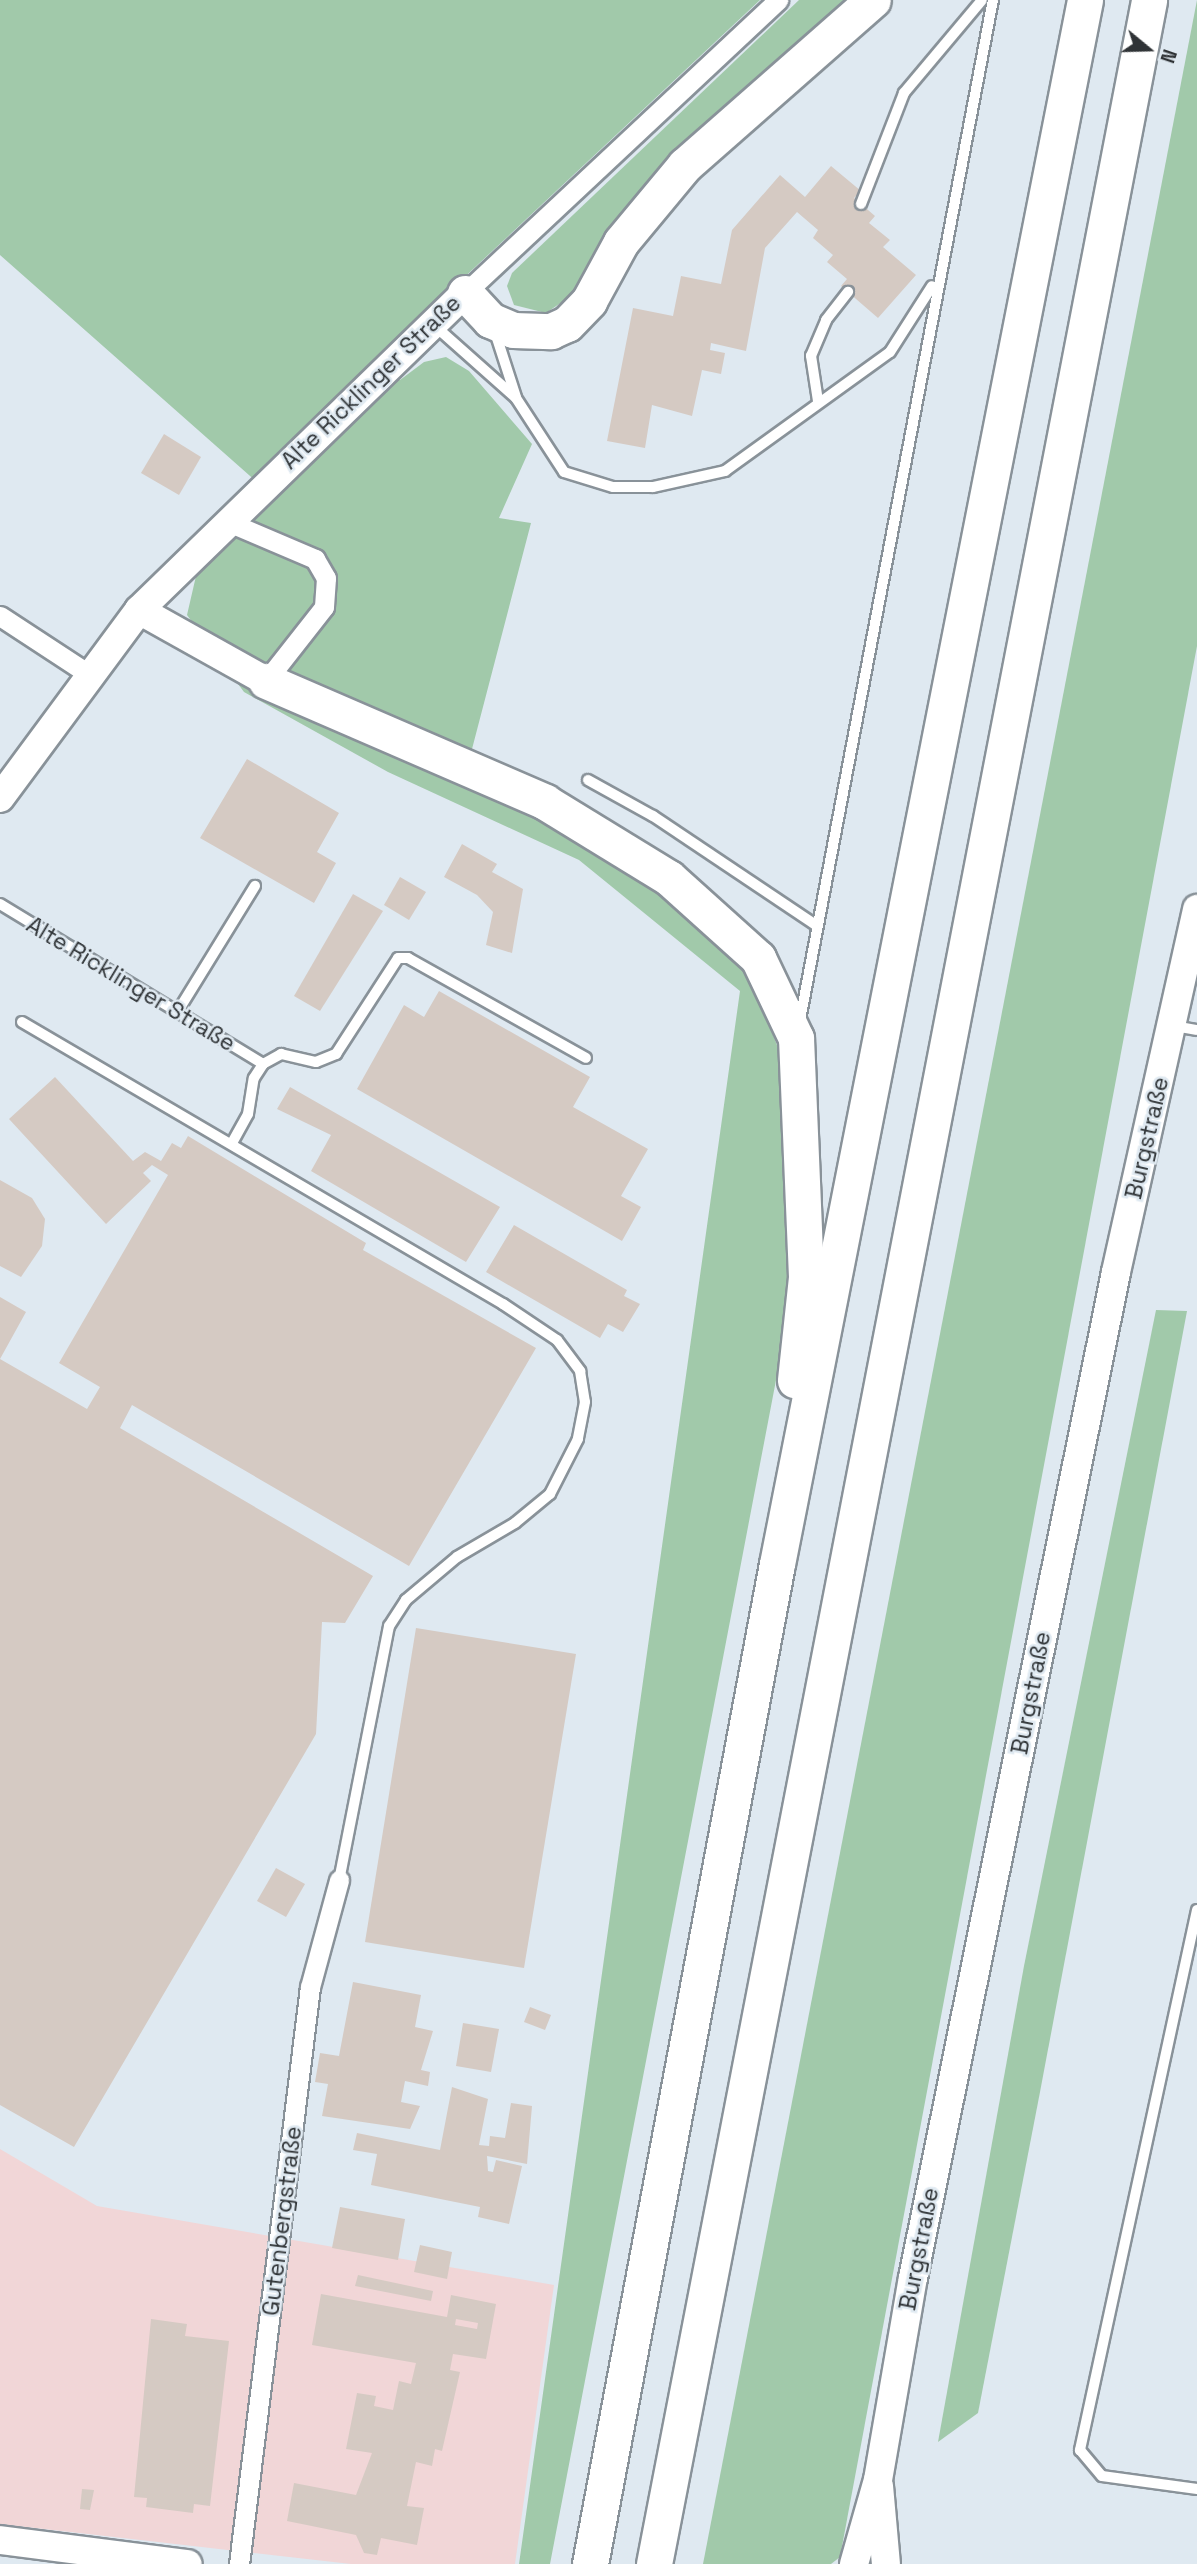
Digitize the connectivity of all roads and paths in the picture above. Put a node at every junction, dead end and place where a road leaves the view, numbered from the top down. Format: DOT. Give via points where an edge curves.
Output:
graph roads {
  1 [pos="778,0"];
  2 [pos="873,0"];
  3 [pos="982,0"];
  4 [pos="993,0"];
  5 [pos="1084,0"];
  6 [pos="1149,0"];
  7 [pos="861,204"];
  8 [pos="936,280"];
  9 [pos="848,292"];
  10 [pos="465,293"];
  11 [pos="491,320"];
  12 [pos="431,322"];
  13 [pos="516,398"];
  14 [pos="818,401"];
  15 [pos="226,522"];
  16 [pos="139,610"];
  17 [pos="0,617"];
  18 [pos="88,673"];
  19 [pos="266,681"];
  20 [pos="588,780"];
  21 [pos="3,788"];
  22 [pos="255,886"];
  23 [pos="0,904"];
  24 [pos="1197,909"];
  25 [pos="816,925"];
  26 [pos="178,1011"];
  27 [pos="22,1022"];
  28 [pos="1185,1028"];
  29 [pos="796,1038"];
  30 [pos="586,1058"];
  31 [pos="263,1065"];
  32 [pos="232,1143"];
  33 [pos="777,1564"];
  34 [pos="339,1880"];
  35 [pos="1197,1910"];
  36 [pos="878,2480"];
  37 [pos="1197,2489"];
  38 [pos="0,2540"];
  39 [pos="656,2555"];
  40 [pos="119,2560"];
  41 [pos="187,2564"];
  42 [pos="239,2564"];
  43 [pos="590,2564"];
  44 [pos="854,2564"];
  45 [pos="886,2564"];
  1 -- 10 [label="street, Alte Ricklinger Straße"];
  2 -- 11 [label="highway" via="685,165 621,242 589,301 567,324 532,333"];
  3 -- 7 [label="lane" via="904,93"];
  4 -- 8 [label="lane"];
  5 -- 33 [label="highway"];
  6 -- 39 [label="highway"];
  8 -- 14 [label="lane" via="890,352"];
  8 -- 25 [label="lane"];
  9 -- 14 [label="lane" via="826,320 811,356"];
  10 -- 11 [label="highway"];
  10 -- 12 [label="street, Alte Ricklinger Straße"];
  11 -- 13 [label="lane"];
  12 -- 13 [label="lane"];
  12 -- 15 [label="street, Alte Ricklinger Straße"];
  13 -- 14 [label="lane" via="564,472 613,487 653,487 725,471"];
  15 -- 16 [label="street, Alte Ricklinger Straße"];
  15 -- 19 [label="street" via="315,559 326,578 324,607"];
  16 -- 18 [label="street, Alte Ricklinger Straße"];
  16 -- 19 [label="street"];
  17 -- 18 [label="street"];
  18 -- 21 [label="street, Alte Ricklinger Straße"];
  19 -- 29 [label="highway" via="545,802 669,878 758,958"];
  20 -- 25 [label="lane" via="653,816"];
  22 -- 26 [label="lane"];
  23 -- 26 [label="lane, Alte Ricklinger Straße"];
  24 -- 28 [label="street, Burgstraße"];
  25 -- 29 [label="lane"];
  26 -- 31 [label="lane, Alte Ricklinger Straße"];
  27 -- 32 [label="lane"];
  28 -- 36 [label="street, Burgstraße" via="1116,1272 913,2278"];
  29 -- 33 [label="highway" via="806,1277"];
  30 -- 31 [label="lane" via="408,958 398,958 327,1061 281,1054"];
  31 -- 32 [label="lane" via="254,1078 248,1114"];
  32 -- 34 [label="lane" via="503,1304 556,1340 580,1371 584,1402 578,1439 550,1494 515,1523 457,1557 407,1600 389,1626"];
  33 -- 43 [label="highway"];
  34 -- 42 [label="street, Gutenbergstraße" via="310,1987"];
  35 -- 37 [label="lane" via="1080,2450 1102,2476"];
  36 -- 44 [label="street, Burgstraße"];
  36 -- 45 [label="street, Burgstraße"];
  38 -- 40 [label="street"];
  40 -- 41 [label="street"];
}
